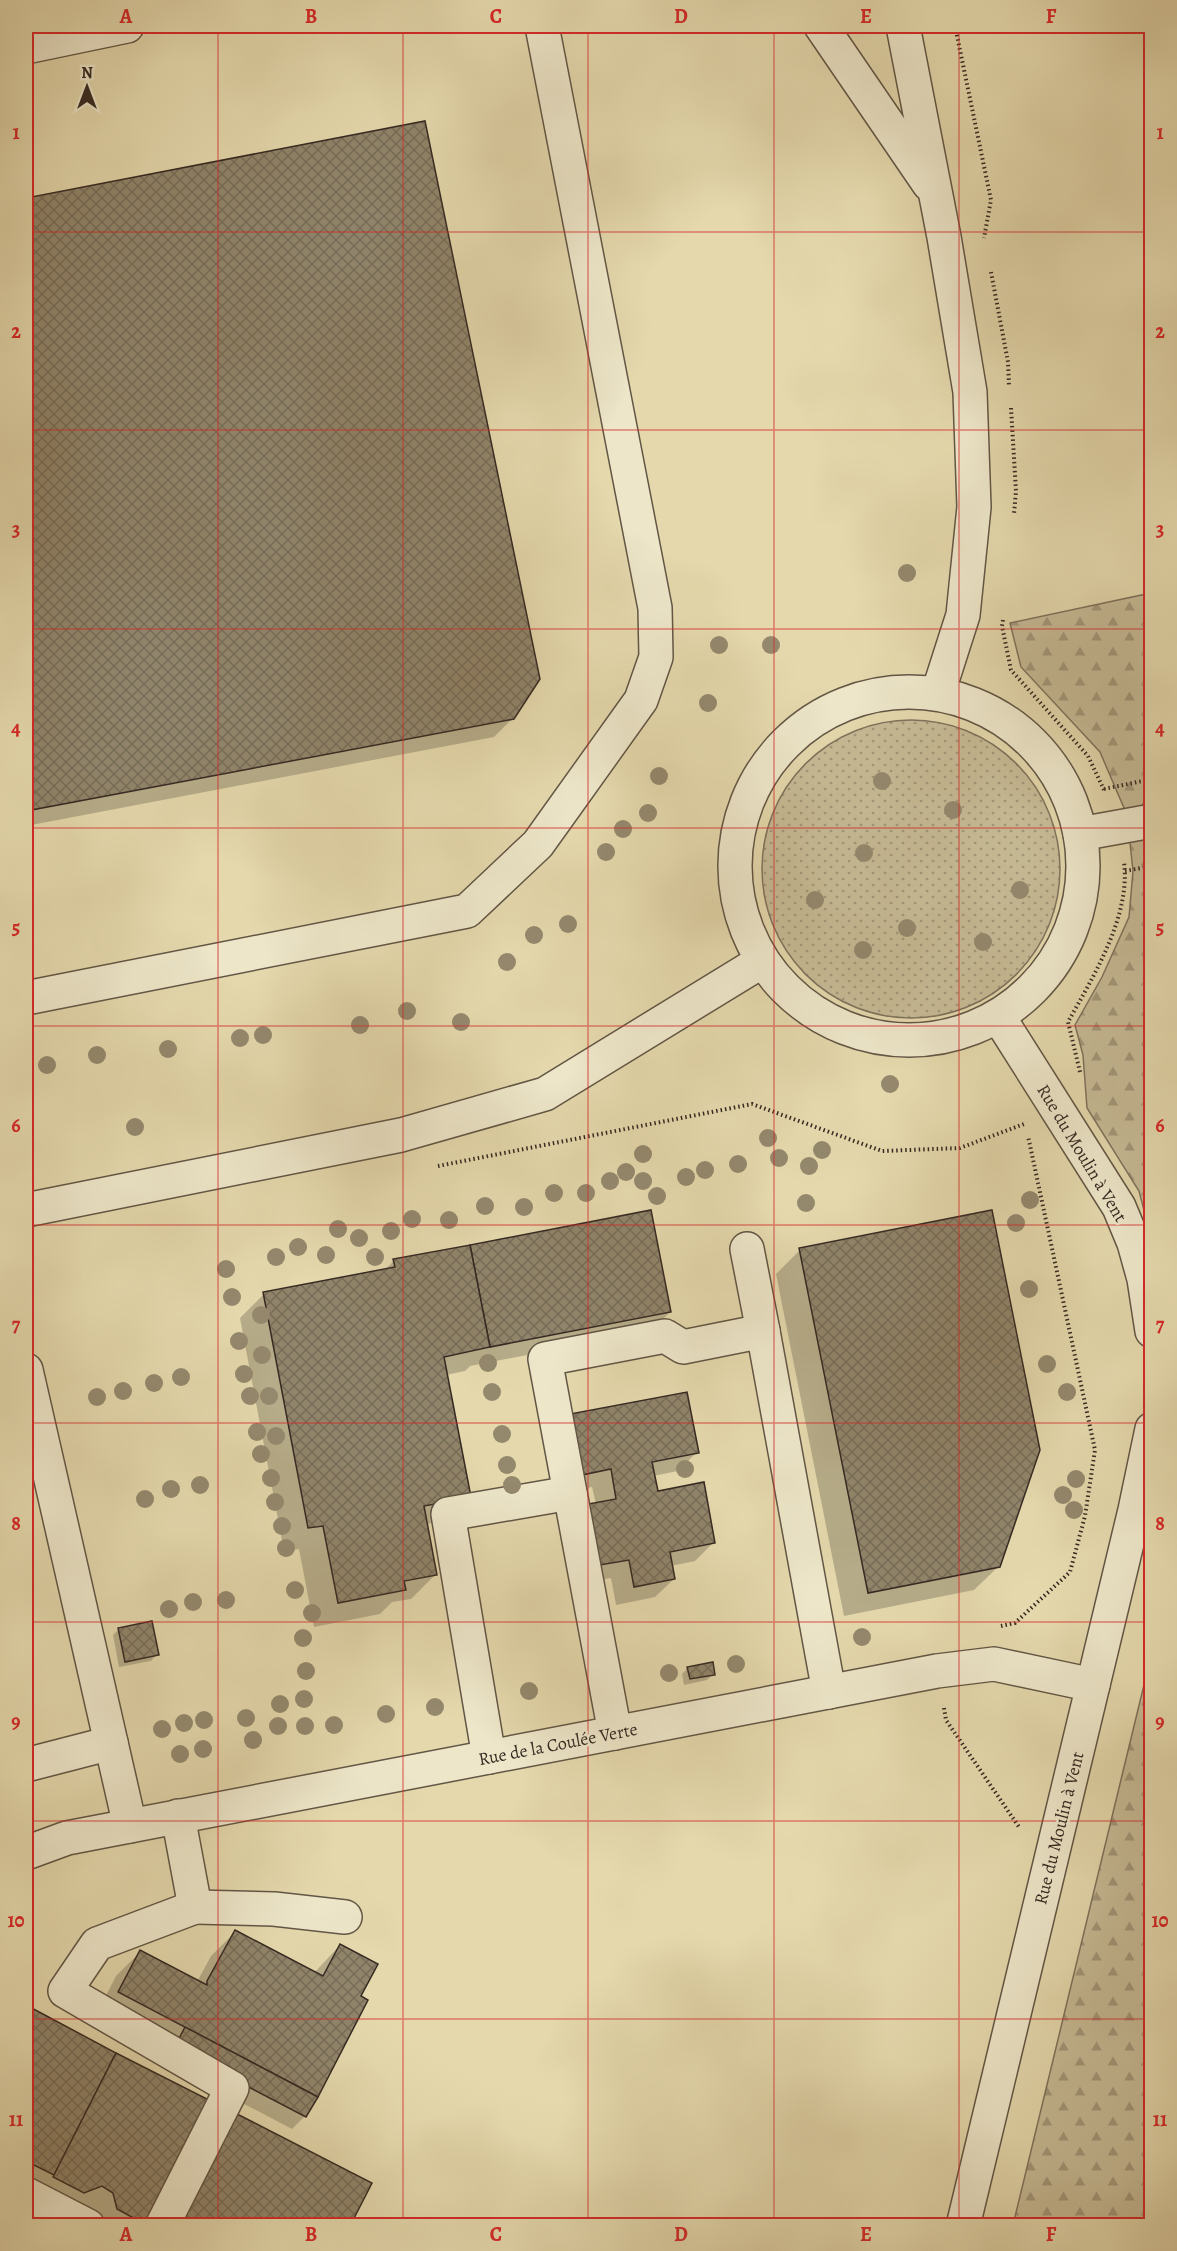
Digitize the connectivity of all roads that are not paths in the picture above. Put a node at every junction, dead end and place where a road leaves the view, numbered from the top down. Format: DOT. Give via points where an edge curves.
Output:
graph roads {
  1 [pos="127,26"];
  2 [pos="542,26"];
  3 [pos="821,26"];
  4 [pos="903,26"];
  5 [pos="26,47"];
  6 [pos="936,196"];
  7 [pos="938,693"];
  8 [pos="1152,821"];
  9 [pos="1080,834"];
  10 [pos="762,961"];
  11 [pos="26,998"];
  12 [pos="1000,1019"];
  13 [pos="26,1210"];
  14 [pos="747,1249"];
  15 [pos="763,1331"];
  16 [pos="1152,1331"];
  17 [pos="26,1370"];
  18 [pos="1152,1429"];
  19 [pos="570,1492"];
  20 [pos="1093,1685"];
  21 [pos="828,1692"];
  22 [pos="615,1733"];
  23 [pos="111,1743"];
  24 [pos="489,1757"];
  25 [pos="26,1765"];
  26 [pos="178,1816"];
  27 [pos="130,1826"];
  28 [pos="26,1852"];
  29 [pos="195,1907"];
  30 [pos="345,1917"];
  31 [pos="26,2194"];
  32 [pos="88,2226"];
  33 [pos="162,2226"];
  34 [pos="963,2226"];
  1 -- 5 [label="street"];
  2 -- 11 [label="street" via="655,608 656,657 641,700 538,844 467,911"];
  3 -- 6 [label="street"];
  4 -- 6 [label="street"];
  6 -- 7 [label="street" via="970,392 974,507 963,615"];
  7 -- 9 [label="street" via="988,709 1031,740 1063,782"];
  7 -- 10 [label="street" via="880,694 825,712 780,747 748,795 734,851 739,908"];
  8 -- 9 [label="street"];
  9 -- 12 [label="street" via="1084,883 1071,933 1044,978"];
  10 -- 12 [label="street" via="799,1002 846,1029 900,1040 955,1035"];
  10 -- 13 [label="street" via="544,1094 401,1135"];
  12 -- 16 [label="street, Rue du Moulin à Vent" via="1119,1207 1144,1279"];
  14 -- 15 [label="street"];
  15 -- 19 [label="street" via="684,1347 665,1336 545,1359"];
  15 -- 21 [label="street"];
  17 -- 23 [label="street"];
  18 -- 20 [label="street, Rue du Moulin à Vent"];
  19 -- 22 [label="street"];
  19 -- 24 [label="street" via="448,1514"];
  20 -- 21 [label="street, Rue de la Coulée Verte" via="994,1664"];
  20 -- 34 [label="street, Rue du Moulin à Vent"];
  21 -- 22 [label="street, Rue de la Coulée Verte"];
  22 -- 24 [label="street, Rue de la Coulée Verte"];
  23 -- 25 [label="street"];
  23 -- 27 [label="street"];
  24 -- 26 [label="street, Rue de la Coulée Verte"];
  26 -- 27 [label="street, Rue de la Coulée Verte"];
  26 -- 29 [label="street"];
  27 -- 28 [label="street, Rue de la Coulée Verte" via="67,1838"];
  29 -- 30 [label="street" via="274,1909"];
  29 -- 33 [label="street" via="97,1944 65,1991 232,2088"];
  31 -- 32 [label="street"];
}
